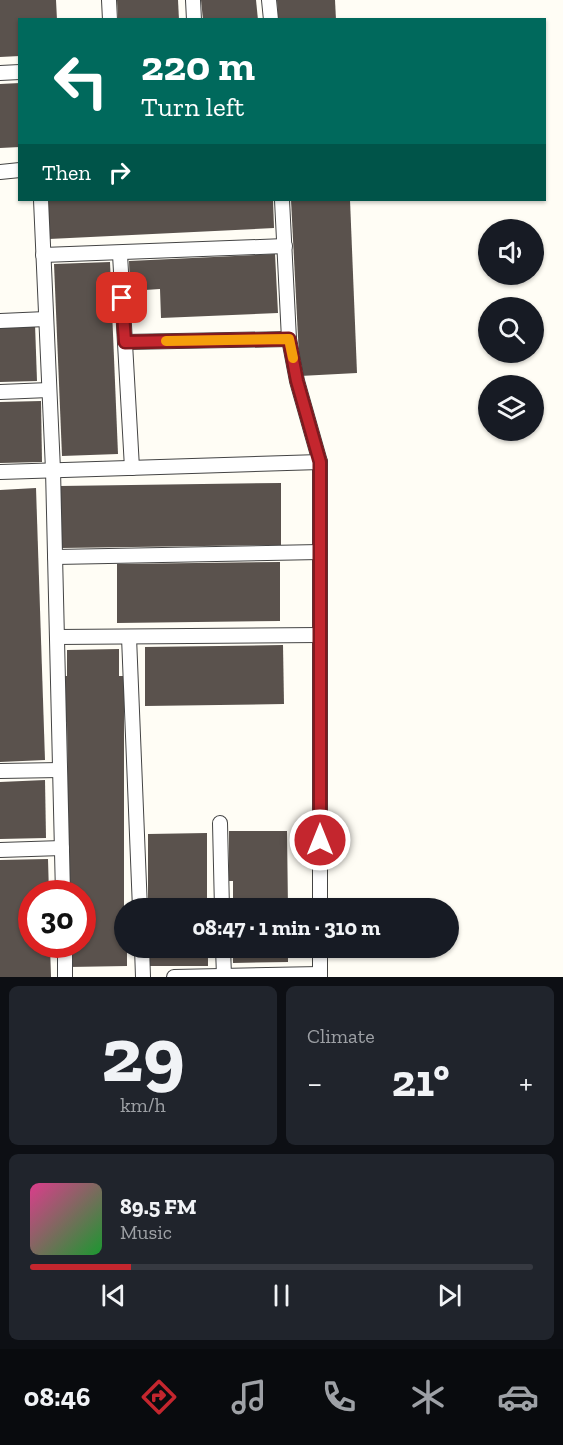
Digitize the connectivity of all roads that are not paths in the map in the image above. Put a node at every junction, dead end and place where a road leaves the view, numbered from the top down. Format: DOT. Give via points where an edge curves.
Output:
graph roads {
  1 [pos="109,0"];
  2 [pos="193,0"];
  3 [pos="269,0"];
  4 [pos="110,18"];
  5 [pos="194,18"];
  6 [pos="271,18"];
  7 [pos="18,72"];
  8 [pos="0,73"];
  9 [pos="18,170"];
  10 [pos="0,172"];
  11 [pos="40,201"];
  12 [pos="282,201"];
  13 [pos="285,246"];
  14 [pos="120,254"];
  15 [pos="43,255"];
  16 [pos="46,319"];
  17 [pos="0,321"];
  18 [pos="289,339"];
  19 [pos="125,342"];
  20 [pos="49,390"];
  21 [pos="0,392"];
  22 [pos="320,462"];
  23 [pos="132,468"];
  24 [pos="53,470"];
  25 [pos="0,472"];
  26 [pos="320,552"];
  27 [pos="55,557"];
  28 [pos="320,635"];
  29 [pos="57,637"];
  30 [pos="129,637"];
  31 [pos="60,770"];
  32 [pos="0,771"];
  33 [pos="220,822"];
  34 [pos="62,848"];
  35 [pos="0,850"];
  36 [pos="63,880"];
  37 [pos="140,898"];
  38 [pos="222,898"];
  39 [pos="320,898"];
  40 [pos="64,958"];
  41 [pos="142,958"];
  42 [pos="223,958"];
  43 [pos="320,958"];
  44 [pos="320,975"];
  45 [pos="224,976"];
  46 [pos="65,977"];
  47 [pos="143,977"];
  48 [pos="174,977"];
  1 -- 4 [label="street"];
  2 -- 5 [label="street"];
  3 -- 6 [label="street"];
  7 -- 8 [label="street"];
  9 -- 10 [label="street"];
  11 -- 15 [label="street"];
  12 -- 13 [label="street"];
  13 -- 14 [label="street"];
  13 -- 18 [label="street"];
  14 -- 15 [label="street"];
  14 -- 19 [label="street"];
  15 -- 16 [label="street"];
  16 -- 17 [label="street"];
  16 -- 20 [label="street"];
  18 -- 19 [label="street"];
  18 -- 22 [label="street"];
  19 -- 23 [label="street"];
  20 -- 21 [label="street"];
  20 -- 24 [label="street"];
  22 -- 23 [label="street"];
  22 -- 26 [label="street"];
  23 -- 24 [label="street"];
  24 -- 25 [label="street"];
  24 -- 27 [label="street"];
  26 -- 27 [label="street"];
  26 -- 28 [label="street"];
  27 -- 29 [label="street"];
  28 -- 30 [label="street"];
  28 -- 39 [label="street"];
  29 -- 30 [label="street"];
  29 -- 31 [label="street"];
  30 -- 37 [label="street"];
  31 -- 32 [label="street"];
  31 -- 34 [label="street"];
  33 -- 38 [label="street"];
  34 -- 35 [label="street"];
  34 -- 36 [label="street"];
  40 -- 46 [label="street"];
  41 -- 47 [label="street"];
  42 -- 45 [label="street"];
  43 -- 44 [label="street"];
  44 -- 45 [label="street"];
  45 -- 48 [label="street"];
}
